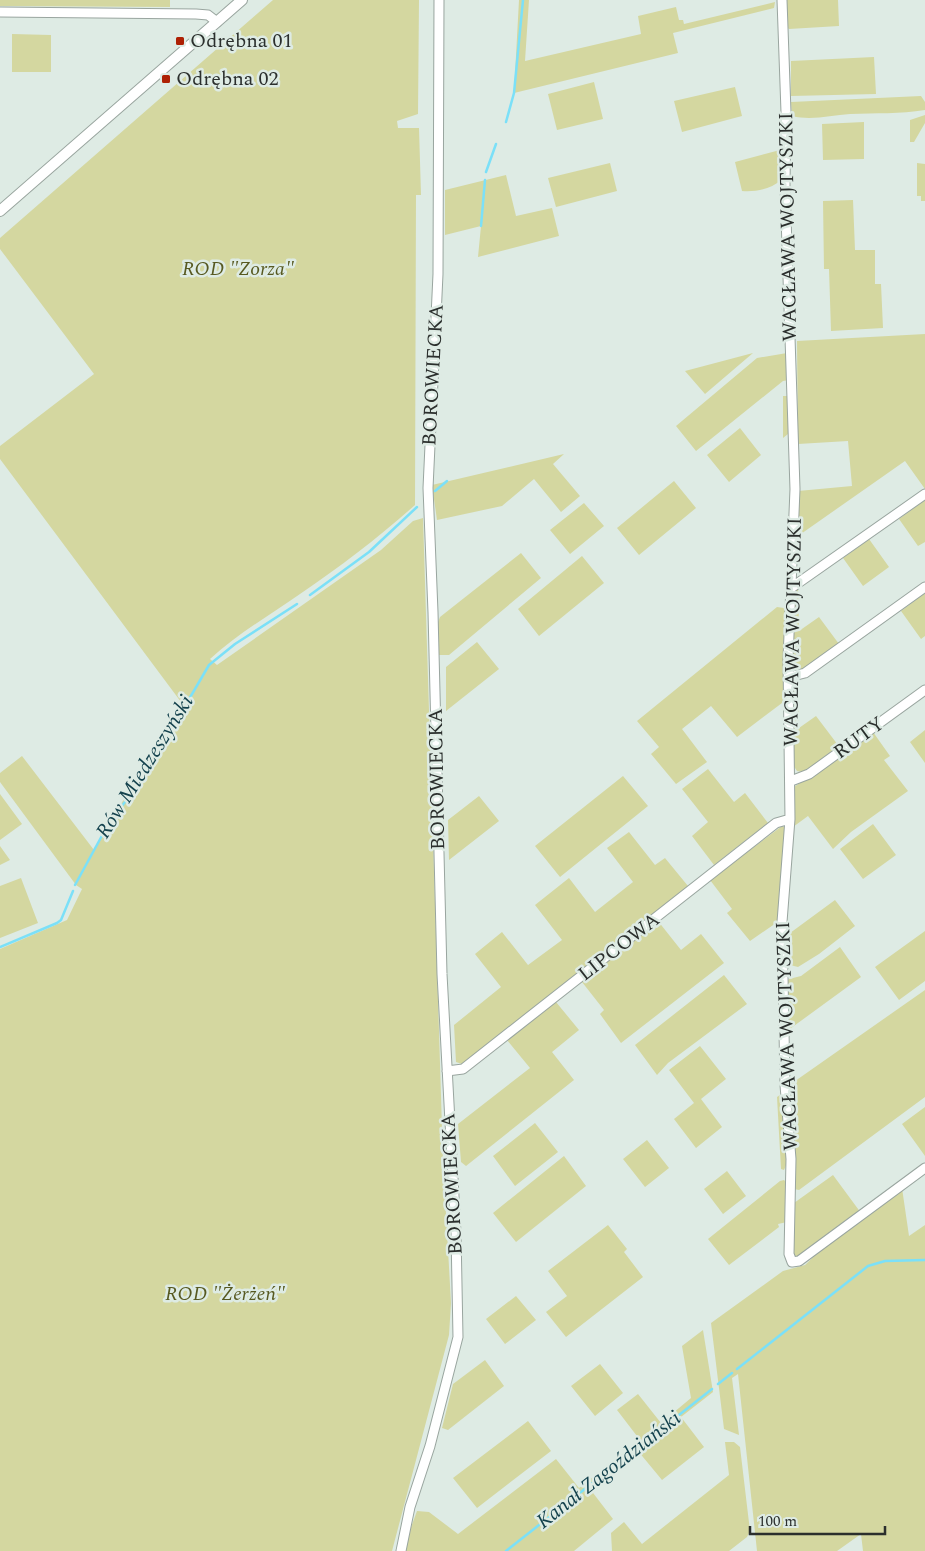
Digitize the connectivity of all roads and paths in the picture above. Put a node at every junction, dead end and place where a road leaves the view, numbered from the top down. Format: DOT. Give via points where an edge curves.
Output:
graph roads {
  1 [pos="242,0"];
  2 [pos="439,0"];
  3 [pos="782,0"];
  4 [pos="0,12"];
  5 [pos="217,22"];
  6 [pos="0,211"];
  7 [pos="925,494"];
  8 [pos="925,587"];
  9 [pos="791,588"];
  10 [pos="789,677"];
  11 [pos="925,690"];
  12 [pos="791,781"];
  13 [pos="790,819"];
  14 [pos="447,1070"];
  15 [pos="925,1168"];
  16 [pos="401,1551"];
  1 -- 5 [label="street"];
  2 -- 14 [label="street, BOROWIECKA" via="438,274 428,488"];
  3 -- 9 [label="street, WACŁAWA WOJTYSZKI" via="795,489"];
  4 -- 5 [label="street" via="196,14 208,15"];
  5 -- 6 [label="street"];
  7 -- 9 [label="street"];
  8 -- 10 [label="street" via="806,674"];
  9 -- 10 [label="street, WACŁAWA WOJTYSZKI"];
  10 -- 12 [label="street, WACŁAWA WOJTYSZKI"];
  11 -- 12 [label="street, RUTY" via="809,774"];
  12 -- 13 [label="street, WACŁAWA WOJTYSZKI"];
  13 -- 14 [label="street, LIPCOWA" via="776,823 463,1068"];
  13 -- 15 [label="street, WACŁAWA WOJTYSZKI" via="782,922 782,974 790,1140 789,1254 792,1262 799,1261"];
  14 -- 16 [label="street, BOROWIECKA" via="458,1336 430,1446 410,1507"];
}
